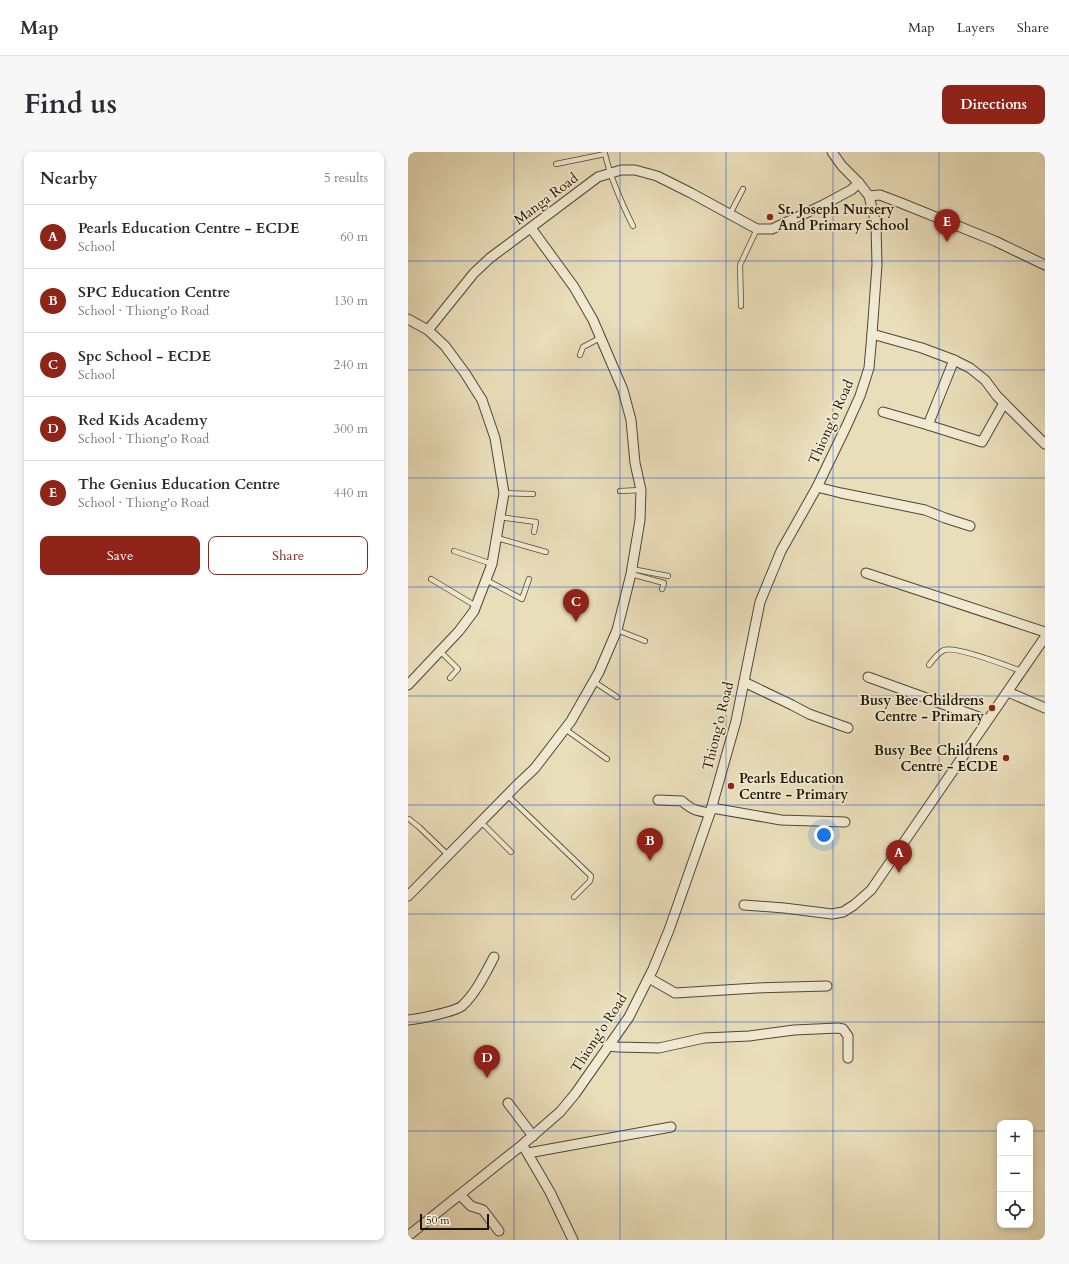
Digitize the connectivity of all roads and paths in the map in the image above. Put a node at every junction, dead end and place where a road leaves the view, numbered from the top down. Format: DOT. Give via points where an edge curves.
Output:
graph roads {
  1 [pos="832,152"];
  2 [pos="556,164"];
  3 [pos="610,173"];
  4 [pos="859,183"];
  5 [pos="743,188"];
  6 [pos="869,196"];
  7 [pos="730,214"];
  8 [pos="633,226"];
  9 [pos="531,228"];
  10 [pos="757,229"];
  11 [pos="1045,265"];
  12 [pos="741,306"];
  13 [pos="408,319"];
  14 [pos="428,330"];
  15 [pos="872,334"];
  16 [pos="602,337"];
  17 [pos="580,355"];
  18 [pos="954,360"];
  19 [pos="1004,403"];
  20 [pos="883,412"];
  21 [pos="928,425"];
  22 [pos="1045,444"];
  23 [pos="817,487"];
  24 [pos="641,490"];
  25 [pos="620,491"];
  26 [pos="504,493"];
  27 [pos="533,494"];
  28 [pos="499,517"];
  29 [pos="970,526"];
  30 [pos="534,532"];
  31 [pos="497,538"];
  32 [pos="454,551"];
  33 [pos="546,552"];
  34 [pos="492,564"];
  35 [pos="632,571"];
  36 [pos="866,573"];
  37 [pos="668,576"];
  38 [pos="431,579"];
  39 [pos="529,579"];
  40 [pos="486,580"];
  41 [pos="662,589"];
  42 [pos="476,606"];
  43 [pos="618,630"];
  44 [pos="1045,632"];
  45 [pos="1045,637"];
  46 [pos="645,641"];
  47 [pos="440,651"];
  48 [pos="929,665"];
  49 [pos="1021,671"];
  50 [pos="868,677"];
  51 [pos="450,678"];
  52 [pos="593,681"];
  53 [pos="744,682"];
  54 [pos="408,685"];
  55 [pos="1008,692"];
  56 [pos="617,697"];
  57 [pos="1045,708"];
  58 [pos="987,720"];
  59 [pos="848,728"];
  60 [pos="565,729"];
  61 [pos="607,760"];
  62 [pos="507,795"];
  63 [pos="658,800"];
  64 [pos="711,811"];
  65 [pos="409,819"];
  66 [pos="480,822"];
  67 [pos="845,822"];
  68 [pos="511,852"];
  69 [pos="448,856"];
  70 [pos="408,896"];
  71 [pos="574,897"];
  72 [pos="744,905"];
  73 [pos="494,957"];
  74 [pos="649,978"];
  75 [pos="827,986"];
  76 [pos="408,1020"];
  77 [pos="608,1046"];
  78 [pos="848,1058"];
  79 [pos="508,1103"];
  80 [pos="672,1127"];
  81 [pos="533,1136"];
  82 [pos="522,1144"];
  83 [pos="528,1153"];
  84 [pos="460,1195"];
  85 [pos="499,1231"];
  86 [pos="408,1236"];
  87 [pos="573,1240"];
  1 -- 4 [label="street, Thiong'o Road"];
  2 -- 3 [label="lane" via="605,154"];
  3 -- 7 [label="street, Manga Road" via="635,170 657,176"];
  3 -- 8 [label="lane" via="615,190"];
  3 -- 9 [label="street, Manga Road" via="598,177"];
  4 -- 6 [label="street, Thiong'o Road"];
  4 -- 10 [label="street" via="823,205 772,229"];
  5 -- 7 [label="lane"];
  6 -- 11 [label="street" via="880,195 901,203 995,241"];
  6 -- 15 [label="street, Thiong'o Road" via="876,224 877,265"];
  7 -- 10 [label="street, Manga Road"];
  9 -- 14 [label="street, Manga Road" via="474,273"];
  9 -- 16 [label="street" via="574,288"];
  10 -- 12 [label="lane" via="740,266"];
  13 -- 14 [label="street"];
  14 -- 26 [label="street" via="445,346 482,400 495,438"];
  15 -- 18 [label="street"];
  15 -- 23 [label="street, Thiong'o Road" via="869,368 860,396"];
  16 -- 17 [label="lane" via="583,347"];
  16 -- 24 [label="street" via="623,390 631,420"];
  18 -- 19 [label="street" via="985,380"];
  18 -- 21 [label="street"];
  19 -- 21 [label="street" via="982,442"];
  19 -- 22 [label="street"];
  20 -- 21 [label="street"];
  23 -- 29 [label="street" via="925,510"];
  23 -- 53 [label="street, Thiong'o Road" via="781,551 760,602"];
  24 -- 25 [label="lane"];
  24 -- 35 [label="street" via="640,520"];
  26 -- 27 [label="lane"];
  26 -- 28 [label="street"];
  28 -- 30 [label="lane" via="536,522"];
  28 -- 31 [label="street"];
  31 -- 33 [label="lane"];
  31 -- 34 [label="street"];
  32 -- 34 [label="lane"];
  34 -- 40 [label="street"];
  35 -- 37 [label="lane"];
  35 -- 41 [label="lane" via="664,583"];
  35 -- 43 [label="street"];
  36 -- 44 [label="street"];
  38 -- 42 [label="lane"];
  39 -- 40 [label="lane" via="522,599"];
  40 -- 42 [label="street"];
  42 -- 47 [label="street" via="459,631"];
  43 -- 46 [label="lane"];
  43 -- 52 [label="street"];
  45 -- 49 [label="street"];
  47 -- 51 [label="lane" via="458,670"];
  47 -- 54 [label="street"];
  48 -- 49 [label="lane" via="946,649"];
  49 -- 55 [label="street"];
  50 -- 58 [label="street"];
  52 -- 56 [label="lane"];
  52 -- 60 [label="street"];
  53 -- 59 [label="street" via="809,714"];
  53 -- 64 [label="street, Thiong'o Road"];
  55 -- 57 [label="street"];
  55 -- 58 [label="street"];
  58 -- 72 [label="street" via="939,794 871,890 854,906 832,914"];
  60 -- 61 [label="lane"];
  60 -- 62 [label="street" via="535,768"];
  62 -- 66 [label="street"];
  62 -- 71 [label="lane" via="591,876 590,882"];
  63 -- 64 [label="street" via="682,801 697,811"];
  64 -- 67 [label="street" via="781,820"];
  64 -- 74 [label="street, Thiong'o Road"];
  65 -- 69 [label="lane"];
  66 -- 68 [label="lane"];
  66 -- 69 [label="street"];
  69 -- 70 [label="street"];
  73 -- 76 [label="street" via="479,984 461,1007 441,1014"];
  74 -- 75 [label="street" via="675,993"];
  74 -- 77 [label="street, Thiong'o Road" via="629,1017"];
  77 -- 78 [label="street" via="659,1048 704,1038 838,1028 843,1029 848,1036"];
  77 -- 81 [label="street, Thiong'o Road" via="560,1112"];
  79 -- 81 [label="street"];
  80 -- 83 [label="street"];
  81 -- 82 [label="street, Thiong'o Road"];
  82 -- 83 [label="street"];
  82 -- 84 [label="street, Thiong'o Road"];
  83 -- 87 [label="street"];
  84 -- 85 [label="street" via="471,1206 482,1210"];
  84 -- 86 [label="street, Thiong'o Road"];
}
